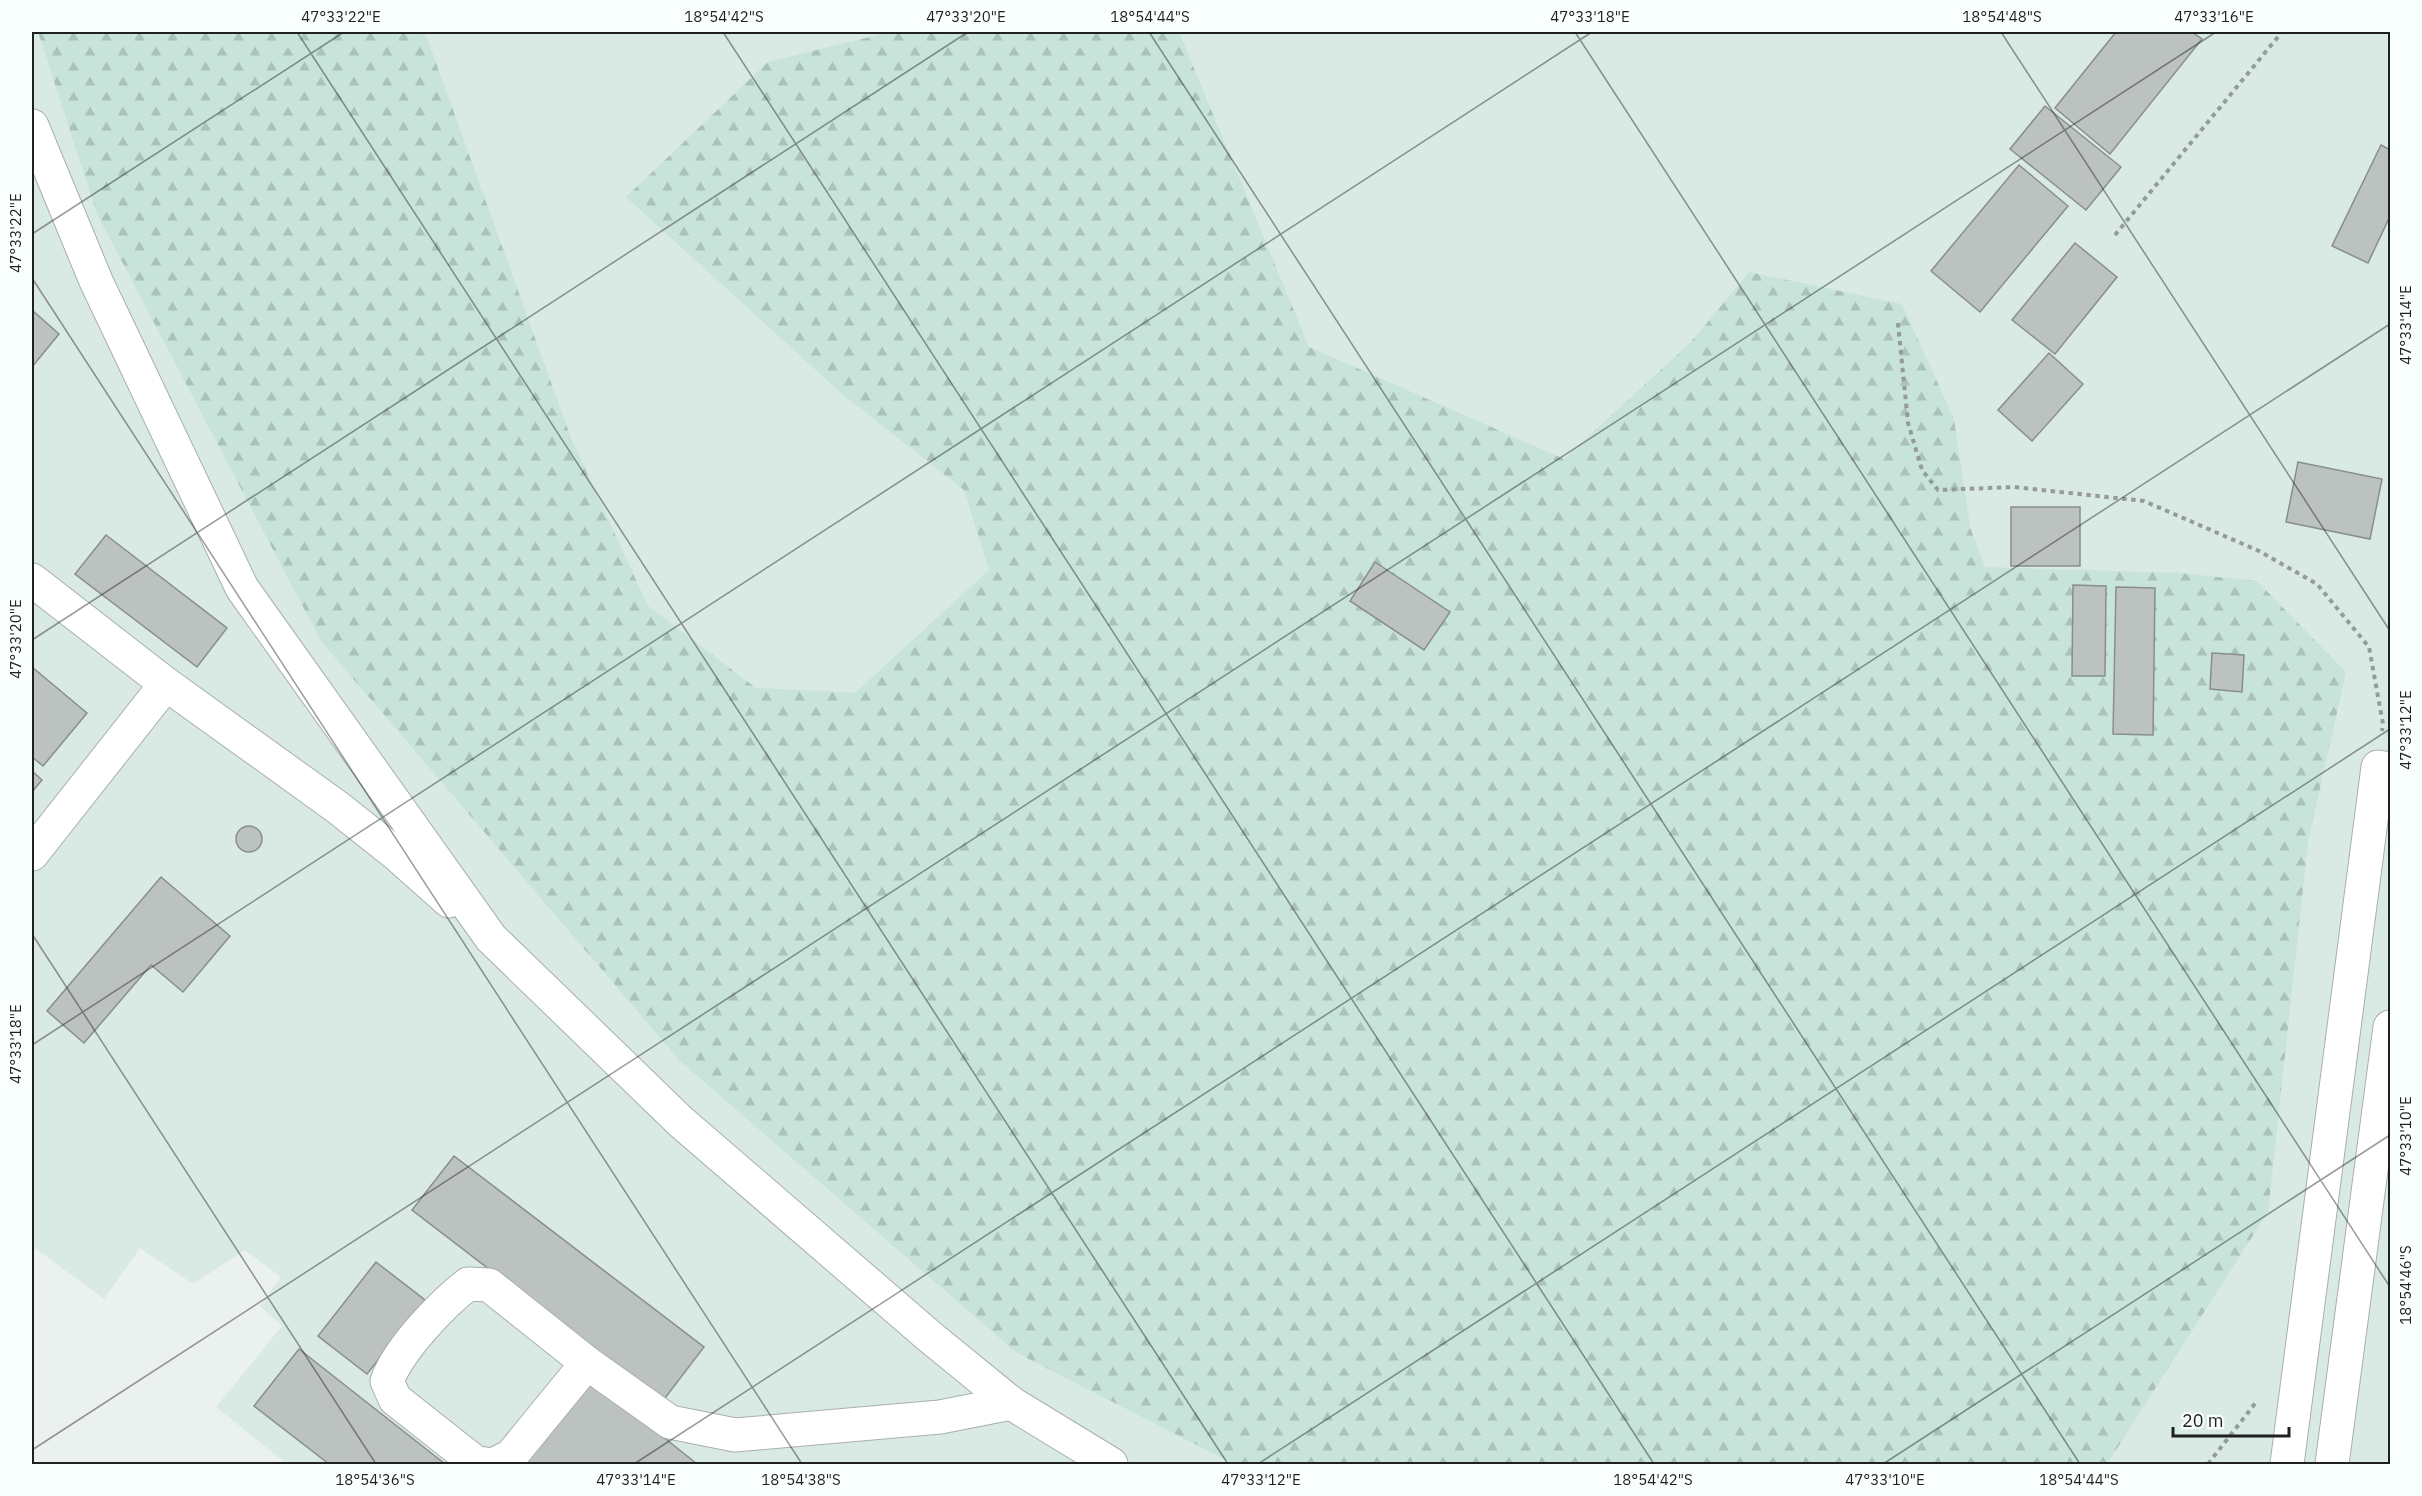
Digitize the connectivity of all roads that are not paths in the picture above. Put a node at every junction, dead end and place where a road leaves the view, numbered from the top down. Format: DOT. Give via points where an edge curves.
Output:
graph roads {
  1 [pos="32,126"];
  2 [pos="32,580"];
  3 [pos="166,684"];
  4 [pos="2384,768"];
  5 [pos="32,854"];
  6 [pos="491,938"];
  7 [pos="2391,1027"];
  8 [pos="587,1363"];
  9 [pos="1011,1403"];
  10 [pos="485,1464"];
  11 [pos="495,1464"];
  12 [pos="1110,1464"];
  13 [pos="2287,1464"];
  14 [pos="2332,1464"];
  1 -- 6 [label="lane" via="96,280 242,588"];
  2 -- 3 [label="lane"];
  3 -- 5 [label="lane"];
  3 -- 6 [label="lane" via="337,807"];
  4 -- 13 [label="lane"];
  6 -- 9 [label="lane" via="680,1121"];
  7 -- 14 [label="lane"];
  8 -- 9 [label="lane" via="670,1422 735,1435 940,1417"];
  8 -- 10 [label="lane" via="489,1285 468,1284 448,1300 393,1365 387,1381 395,1399 476,1463"];
  8 -- 11 [label="lane" via="511,1456"];
  9 -- 12 [label="lane"];
}
